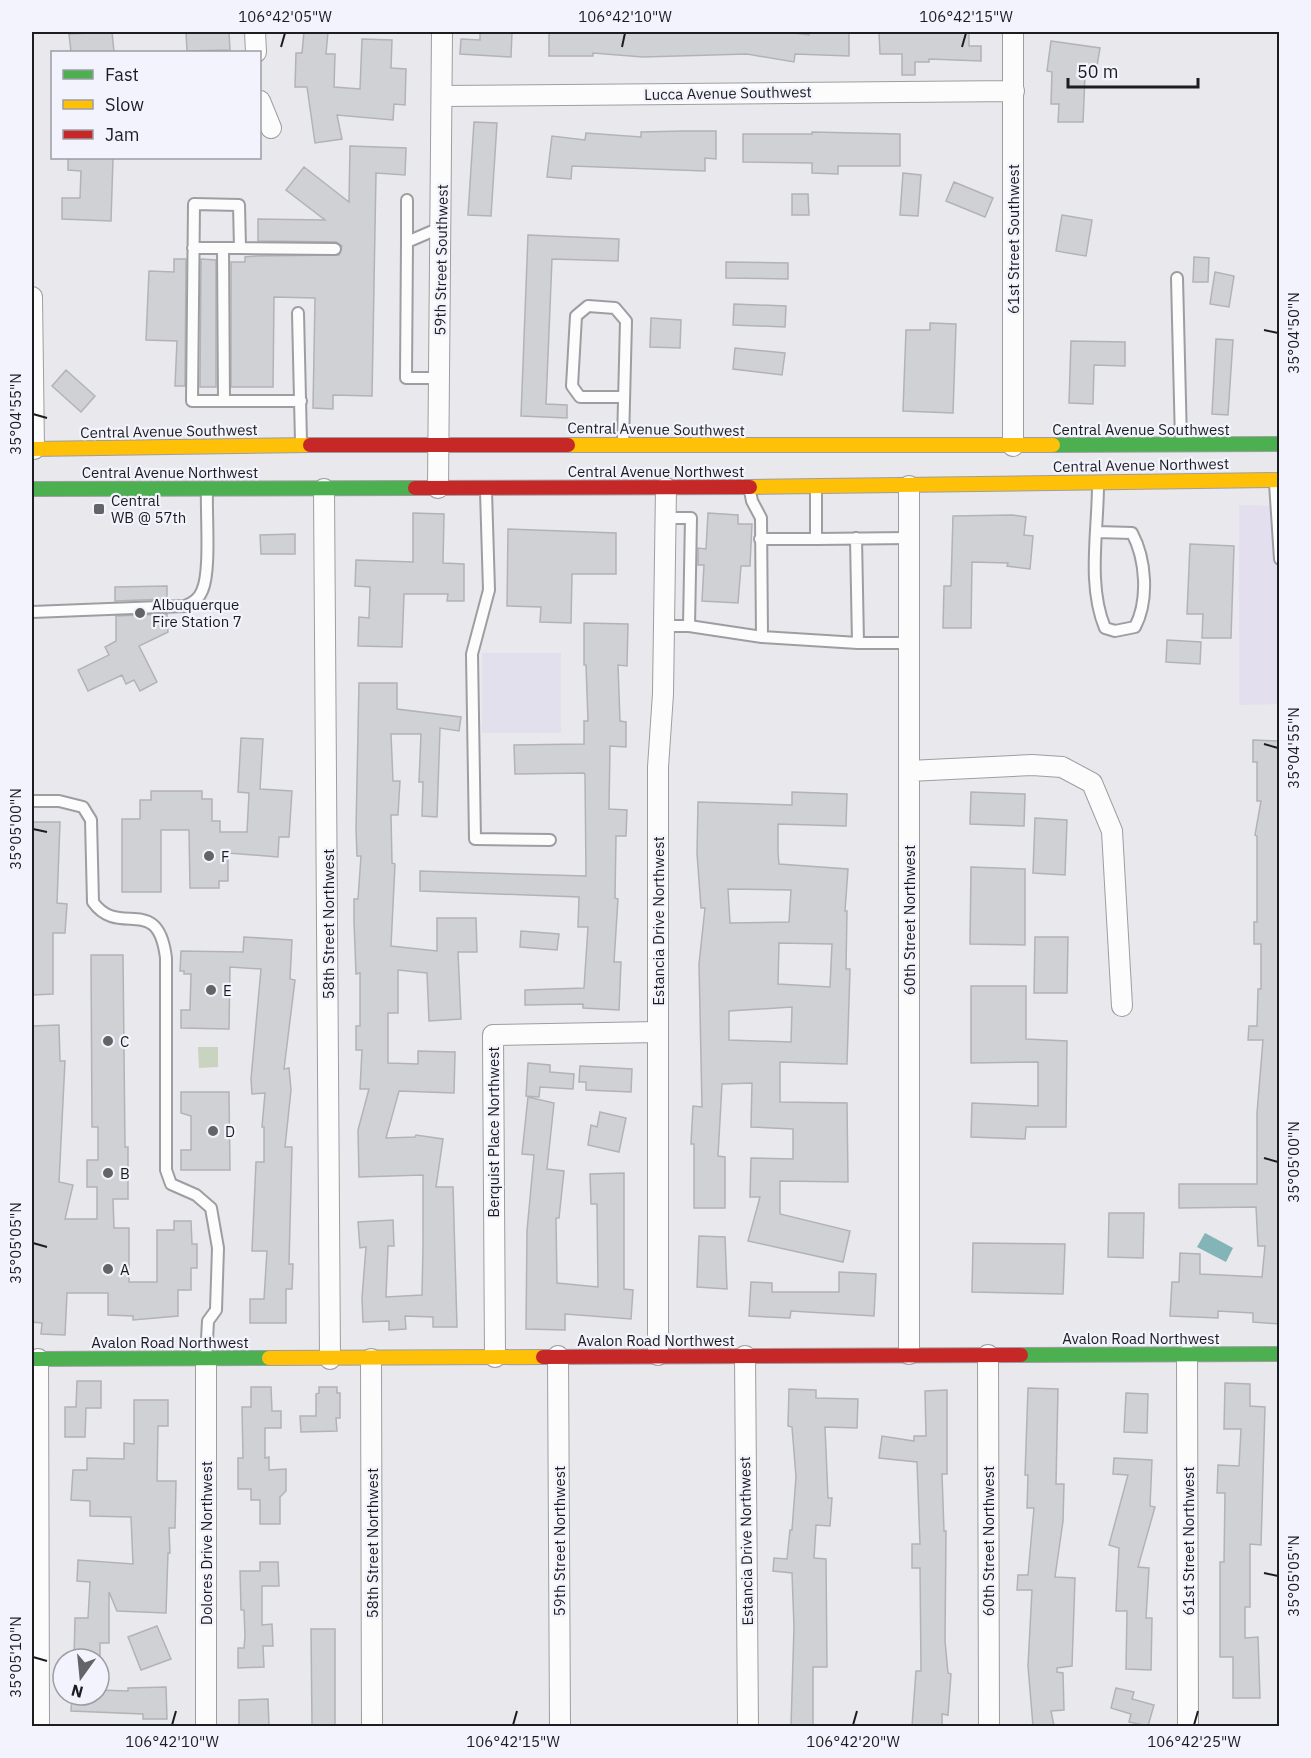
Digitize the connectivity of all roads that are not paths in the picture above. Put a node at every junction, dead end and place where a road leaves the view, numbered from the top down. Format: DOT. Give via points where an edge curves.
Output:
graph roads {
  1 [pos="255,32"];
  2 [pos="442,32"];
  3 [pos="1013,32"];
  4 [pos="256,51"];
  5 [pos="1014,91"];
  6 [pos="442,96"];
  7 [pos="261,103"];
  8 [pos="271,128"];
  9 [pos="407,200"];
  10 [pos="442,227"];
  11 [pos="407,242"];
  12 [pos="193,248"];
  13 [pos="223,248"];
  14 [pos="240,248"];
  15 [pos="336,249"];
  16 [pos="1177,279"];
  17 [pos="32,297"];
  18 [pos="298,313"];
  19 [pos="440,378"];
  20 [pos="624,397"];
  21 [pos="224,401"];
  22 [pos="301,401"];
  23 [pos="439,443"];
  24 [pos="1280,444"];
  25 [pos="623,445"];
  26 [pos="1181,445"];
  27 [pos="302,446"];
  28 [pos="1012,447"];
  29 [pos="33,449"];
  30 [pos="1277,480"];
  31 [pos="1098,482"];
  32 [pos="909,486"];
  33 [pos="816,487"];
  34 [pos="438,488"];
  35 [pos="486,488"];
  36 [pos="666,488"];
  37 [pos="749,488"];
  38 [pos="32,489"];
  39 [pos="207,489"];
  40 [pos="324,489"];
  41 [pos="666,518"];
  42 [pos="1279,526"];
  43 [pos="1097,532"];
  44 [pos="760,538"];
  45 [pos="816,538"];
  46 [pos="856,538"];
  47 [pos="909,538"];
  48 [pos="1280,559"];
  49 [pos="32,612"];
  50 [pos="664,626"];
  51 [pos="689,626"];
  52 [pos="762,637"];
  53 [pos="858,643"];
  54 [pos="908,643"];
  55 [pos="909,771"];
  56 [pos="32,801"];
  57 [pos="550,840"];
  58 [pos="1122,1006"];
  59 [pos="657,1032"];
  60 [pos="909,1354"];
  61 [pos="1280,1354"];
  62 [pos="658,1355"];
  63 [pos="988,1355"];
  64 [pos="1187,1355"];
  65 [pos="558,1356"];
  66 [pos="744,1356"];
  67 [pos="495,1357"];
  68 [pos="35,1359"];
  69 [pos="206,1359"];
  70 [pos="330,1359"];
  71 [pos="371,1359"];
  72 [pos="39,1726"];
  73 [pos="206,1726"];
  74 [pos="372,1726"];
  75 [pos="560,1726"];
  76 [pos="748,1726"];
  77 [pos="989,1726"];
  78 [pos="1188,1726"];
  1 -- 4 [label="street"];
  2 -- 6 [label="street, 59th Street Southwest"];
  3 -- 5 [label="street, 61st Street Southwest"];
  5 -- 6 [label="street, Lucca Avenue Southwest"];
  5 -- 28 [label="street, 61st Street Southwest"];
  6 -- 10 [label="street, 59th Street Southwest"];
  7 -- 8 [label="street"];
  9 -- 11 [label="lane"];
  10 -- 11 [label="lane"];
  10 -- 19 [label="street, 59th Street Southwest"];
  11 -- 19 [label="lane" via="406,378"];
  12 -- 13 [label="lane"];
  12 -- 14 [label="lane" via="194,204 239,205"];
  12 -- 21 [label="lane" via="192,401"];
  13 -- 14 [label="lane"];
  13 -- 21 [label="lane"];
  14 -- 15 [label="lane"];
  16 -- 26 [label="lane"];
  17 -- 29 [label="street"];
  18 -- 22 [label="lane"];
  19 -- 23 [label="street, 59th Street Southwest"];
  20 -- 20 [label="lane" via="626,321 615,308 588,306 576,316 572,386 580,397"];
  20 -- 25 [label="lane"];
  21 -- 22 [label="lane"];
  22 -- 27 [label="lane"];
  23 -- 25 [label="main road, Central Avenue Southwest"];
  23 -- 27 [label="main road, Central Avenue Southwest"];
  23 -- 34 [label="street, 59th Street Southwest"];
  24 -- 26 [label="main road, Central Avenue Southwest"];
  25 -- 28 [label="main road, Central Avenue Southwest"];
  26 -- 28 [label="main road, Central Avenue Southwest"];
  27 -- 29 [label="main road, Central Avenue Southwest"];
  30 -- 31 [label="main road, Central Avenue Northwest"];
  30 -- 42 [label="lane"];
  31 -- 32 [label="main road, Central Avenue Northwest"];
  31 -- 43 [label="lane"];
  32 -- 33 [label="main road, Central Avenue Northwest"];
  32 -- 47 [label="street, 60th Street Northwest"];
  33 -- 37 [label="main road, Central Avenue Northwest"];
  33 -- 45 [label="lane"];
  34 -- 35 [label="main road, Central Avenue Northwest"];
  34 -- 40 [label="main road, Central Avenue Northwest"];
  35 -- 36 [label="main road, Central Avenue Northwest"];
  35 -- 57 [label="lane" via="489,590 472,654 475,839"];
  36 -- 37 [label="main road, Central Avenue Northwest"];
  36 -- 41 [label="street, Estancia Drive Northwest"];
  37 -- 44 [label="lane" via="761,518"];
  38 -- 39 [label="main road, Central Avenue Northwest"];
  39 -- 40 [label="main road, Central Avenue Northwest"];
  39 -- 49 [label="lane" via="206,579 192,603"];
  40 -- 70 [label="street, 58th Street Northwest"];
  41 -- 50 [label="street, Estancia Drive Northwest"];
  41 -- 51 [label="lane" via="691,518"];
  42 -- 48 [label="lane"];
  43 -- 43 [label="lane" via="1099,615 1105,628 1115,631 1135,627 1141,615 1140,548 1132,533"];
  44 -- 45 [label="lane"];
  44 -- 52 [label="lane"];
  45 -- 46 [label="lane"];
  46 -- 47 [label="lane"];
  46 -- 53 [label="lane"];
  47 -- 54 [label="street, 60th Street Northwest"];
  50 -- 51 [label="lane"];
  50 -- 59 [label="street, Estancia Drive Northwest" via="658,767"];
  51 -- 52 [label="lane"];
  52 -- 53 [label="lane"];
  53 -- 54 [label="lane"];
  54 -- 55 [label="street, 60th Street Northwest"];
  55 -- 58 [label="street" via="1032,765 1062,767 1092,783 1112,831"];
  55 -- 60 [label="street, 60th Street Northwest"];
  56 -- 69 [label="lane" via="59,801 83,807 91,820 93,902 101,913 115,918 139,918 164,936 166,1170 171,1184 196,1195 211,1208 218,1248 216,1310 208,1321"];
  59 -- 62 [label="street, Estancia Drive Northwest"];
  59 -- 67 [label="street, Berquist Place Northwest" via="493,1035"];
  60 -- 63 [label="main road, Avalon Road Northwest"];
  60 -- 66 [label="main road, Avalon Road Northwest"];
  61 -- 64 [label="main road, Avalon Road Northwest"];
  62 -- 65 [label="main road, Avalon Road Northwest"];
  62 -- 66 [label="main road, Avalon Road Northwest"];
  63 -- 64 [label="main road, Avalon Road Northwest"];
  63 -- 77 [label="street, 60th Street Northwest"];
  64 -- 78 [label="street, 61st Street Northwest"];
  65 -- 67 [label="main road, Avalon Road Northwest"];
  65 -- 75 [label="street, 59th Street Northwest"];
  66 -- 76 [label="street, Estancia Drive Northwest"];
  67 -- 71 [label="main road, Avalon Road Northwest"];
  68 -- 69 [label="main road, Avalon Road Northwest"];
  68 -- 72 [label="street"];
  69 -- 70 [label="main road, Avalon Road Northwest"];
  69 -- 73 [label="street, Dolores Drive Northwest"];
  70 -- 71 [label="main road, Avalon Road Northwest"];
  71 -- 74 [label="street, 58th Street Northwest"];
}
